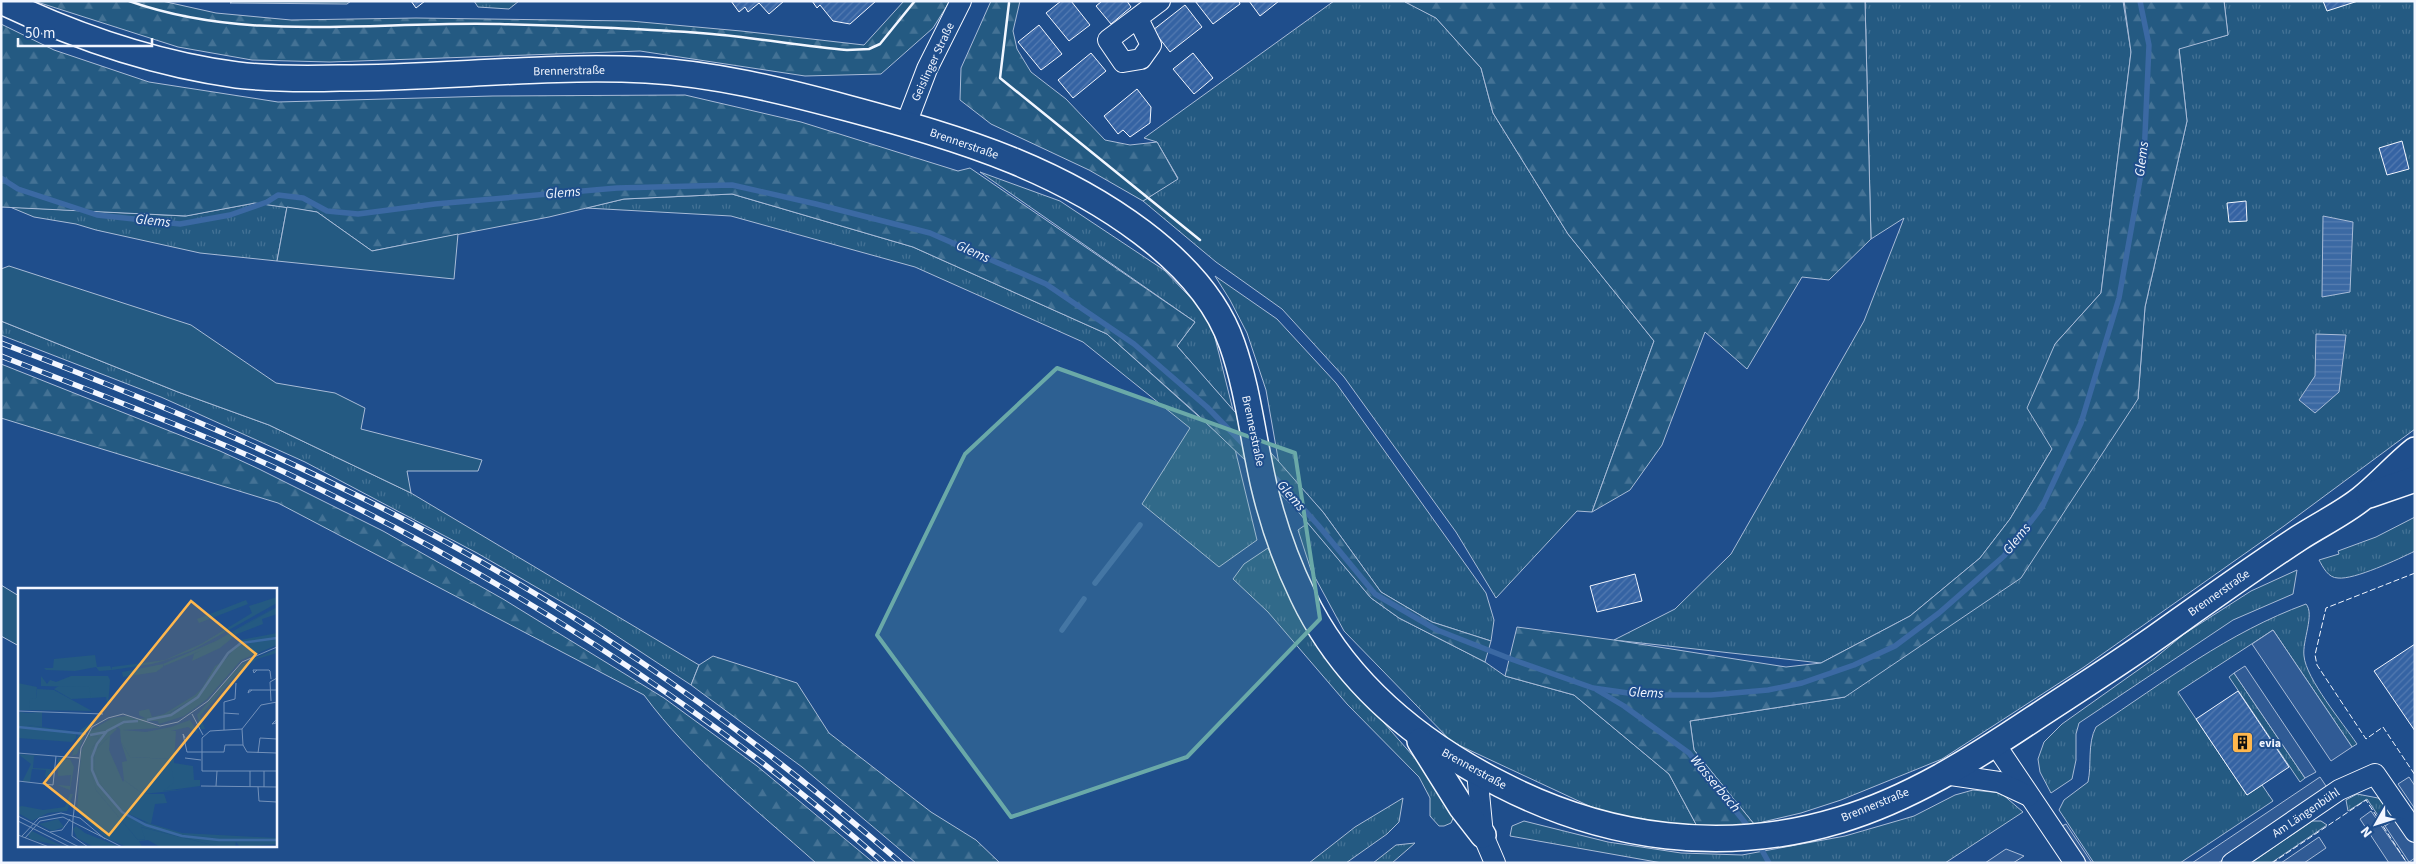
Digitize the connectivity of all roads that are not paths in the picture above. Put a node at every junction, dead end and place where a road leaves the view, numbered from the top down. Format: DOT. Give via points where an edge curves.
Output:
graph roads {
  1 [pos="1,1"];
  2 [pos="962,1"];
  3 [pos="1160,1"];
  4 [pos="1138,19"];
  5 [pos="906,124"];
  6 [pos="2415,450"];
  7 [pos="2415,479"];
  8 [pos="2365,496"];
  9 [pos="1415,732"];
  10 [pos="1996,744"];
  11 [pos="1477,772"];
  12 [pos="1944,774"];
  13 [pos="2030,796"];
  14 [pos="2415,832"];
  15 [pos="1482,835"];
  16 [pos="1494,863"];
  17 [pos="2076,863"];
  18 [pos="2232,863"];
  1 -- 5 [label="main road, Brennerstraße" via="72,33 120,49 243,76 298,79 573,70 687,73 745,81"];
  2 -- 5 [label="street, Geislinger Straße" via="927,69"];
  3 -- 4 [label="street"];
  5 -- 9 [label="main road, Brennerstraße" via="1014,161 1095,203 1144,234 1186,270 1224,323 1232,345 1266,493 1283,550 1304,600 1323,632 1358,676"];
  6 -- 8 [label="main road, Brennerstraße"];
  7 -- 8 [label="main road, Brennerstraße"];
  8 -- 10 [label="main road, Brennerstraße"];
  9 -- 11 [label="main road, Brennerstraße"];
  9 -- 15 [label="main road"];
  10 -- 12 [label="main road, Brennerstraße"];
  10 -- 13 [label="street"];
  11 -- 12 [label="main road, Brennerstraße" via="1570,815 1616,828 1658,837 1734,839 1776,835 1853,816"];
  11 -- 15 [label="street"];
  12 -- 13 [label="street" via="1999,782"];
  13 -- 17 [label="street"];
  14 -- 18 [label="street, Am Längenbühl" via="2374,774 2339,790"];
  15 -- 16 [label="street"];
}
